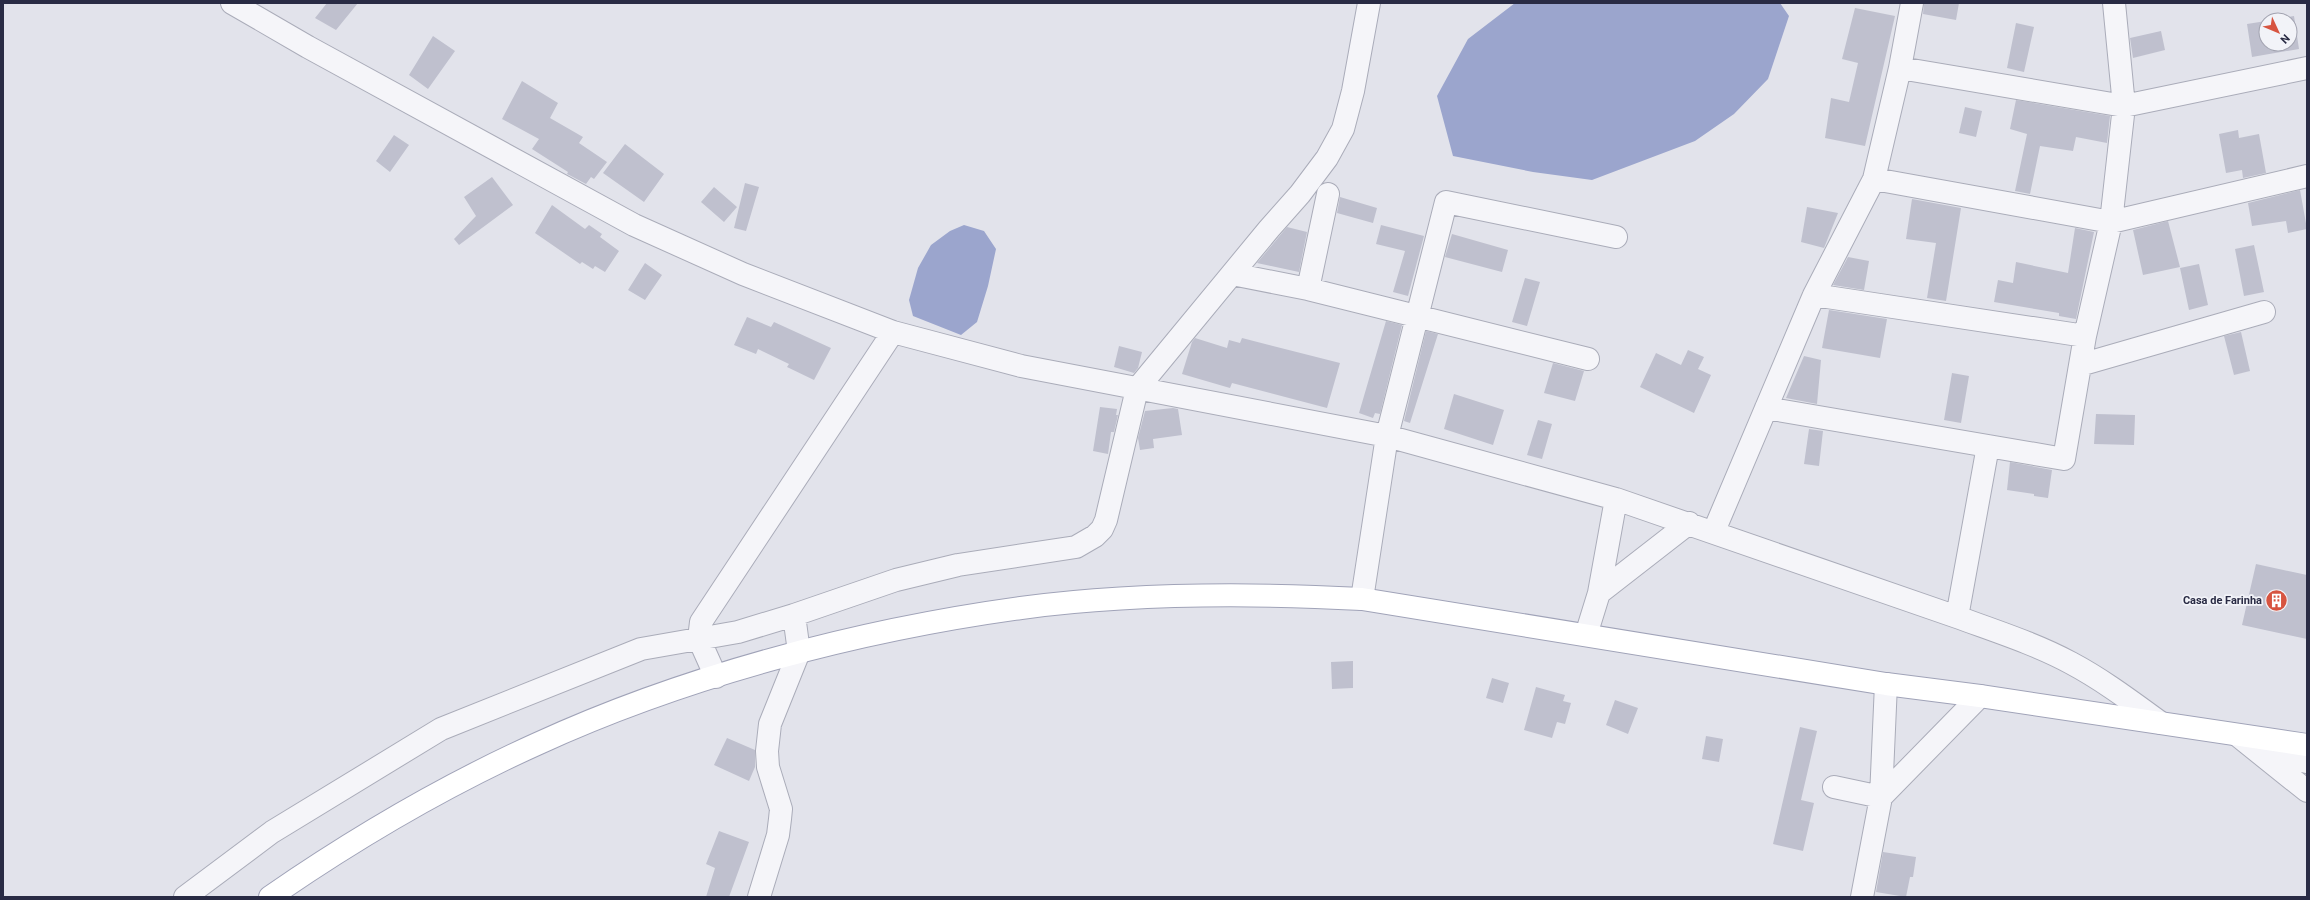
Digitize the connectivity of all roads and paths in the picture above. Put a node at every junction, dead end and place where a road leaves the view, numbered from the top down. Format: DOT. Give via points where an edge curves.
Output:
graph roads {
  1 [pos="232,3"];
  2 [pos="1369,3"];
  3 [pos="1912,3"];
  4 [pos="2114,3"];
  5 [pos="1900,68"];
  6 [pos="2307,68"];
  7 [pos="2124,106"];
  8 [pos="2307,176"];
  9 [pos="1874,179"];
  10 [pos="1328,194"];
  11 [pos="2111,222"];
  12 [pos="1616,237"];
  13 [pos="1232,274"];
  14 [pos="1308,289"];
  15 [pos="1814,295"];
  16 [pos="2264,312"];
  17 [pos="1416,317"];
  18 [pos="893,332"];
  19 [pos="2085,336"];
  20 [pos="1588,359"];
  21 [pos="2080,365"];
  22 [pos="1138,389"];
  23 [pos="1766,408"];
  24 [pos="1387,436"];
  25 [pos="1988,446"];
  26 [pos="1616,499"];
  27 [pos="1689,523"];
  28 [pos="1714,531"];
  29 [pos="1599,593"];
  30 [pos="1362,599"];
  31 [pos="794,615"];
  32 [pos="1957,617"];
  33 [pos="1586,635"];
  34 [pos="699,639"];
  35 [pos="799,652"];
  36 [pos="716,677"];
  37 [pos="1886,684"];
  38 [pos="1980,696"];
  39 [pos="2161,723"];
  40 [pos="2237,735"];
  41 [pos="2307,745"];
  42 [pos="2256,751"];
  43 [pos="2307,762"];
  44 [pos="1834,787"];
  45 [pos="2307,791"];
  46 [pos="1881,796"];
  47 [pos="185,897"];
  48 [pos="270,897"];
  49 [pos="759,897"];
  50 [pos="1862,897"];
  1 -- 18 [label="street" via="634,225 743,274"];
  2 -- 13 [label="street" via="1353,91 1343,129 1327,158 1300,194"];
  3 -- 5 [label="street"];
  4 -- 7 [label="street"];
  5 -- 7 [label="street"];
  5 -- 9 [label="street"];
  6 -- 7 [label="street"];
  7 -- 11 [label="street"];
  8 -- 11 [label="street"];
  9 -- 11 [label="street"];
  9 -- 15 [label="street"];
  10 -- 14 [label="street"];
  11 -- 19 [label="street"];
  12 -- 17 [label="street" via="1446,202"];
  13 -- 14 [label="street"];
  13 -- 22 [label="street"];
  14 -- 17 [label="street"];
  15 -- 19 [label="street"];
  15 -- 23 [label="street"];
  16 -- 21 [label="street"];
  17 -- 20 [label="street"];
  17 -- 24 [label="street"];
  18 -- 22 [label="street" via="1021,366"];
  18 -- 34 [label="street" via="701,622"];
  19 -- 21 [label="street"];
  21 -- 25 [label="street" via="2064,459"];
  22 -- 24 [label="street"];
  22 -- 31 [label="street" via="1109,510 1102,529 1087,542 1063,550 958,565 896,580"];
  23 -- 25 [label="street"];
  23 -- 28 [label="street"];
  24 -- 26 [label="street"];
  24 -- 30 [label="street"];
  25 -- 32 [label="street"];
  26 -- 27 [label="street"];
  26 -- 29 [label="street"];
  27 -- 28 [label="street"];
  27 -- 29 [label="street"];
  28 -- 32 [label="street"];
  29 -- 33 [label="street"];
  30 -- 33 [label="main road"];
  30 -- 35 [label="main road" via="1159,597 1023,608 902,628"];
  31 -- 34 [label="street" via="738,632"];
  31 -- 35 [label="street"];
  32 -- 39 [label="street" via="2070,662"];
  33 -- 37 [label="main road"];
  34 -- 36 [label="street"];
  34 -- 47 [label="street" via="641,649 441,729 272,832"];
  35 -- 36 [label="main road"];
  35 -- 49 [label="street" via="770,724 768,767 781,809 778,835"];
  36 -- 48 [label="main road" via="647,699 537,744 398,816"];
  37 -- 38 [label="main road"];
  37 -- 46 [label="street"];
  38 -- 39 [label="main road"];
  38 -- 46 [label="street"];
  39 -- 40 [label="main road"];
  40 -- 41 [label="main road"];
  40 -- 42 [label="street"];
  42 -- 43 [label="street"];
  42 -- 45 [label="street"];
  44 -- 46 [label="street"];
  46 -- 50 [label="street"];
}
